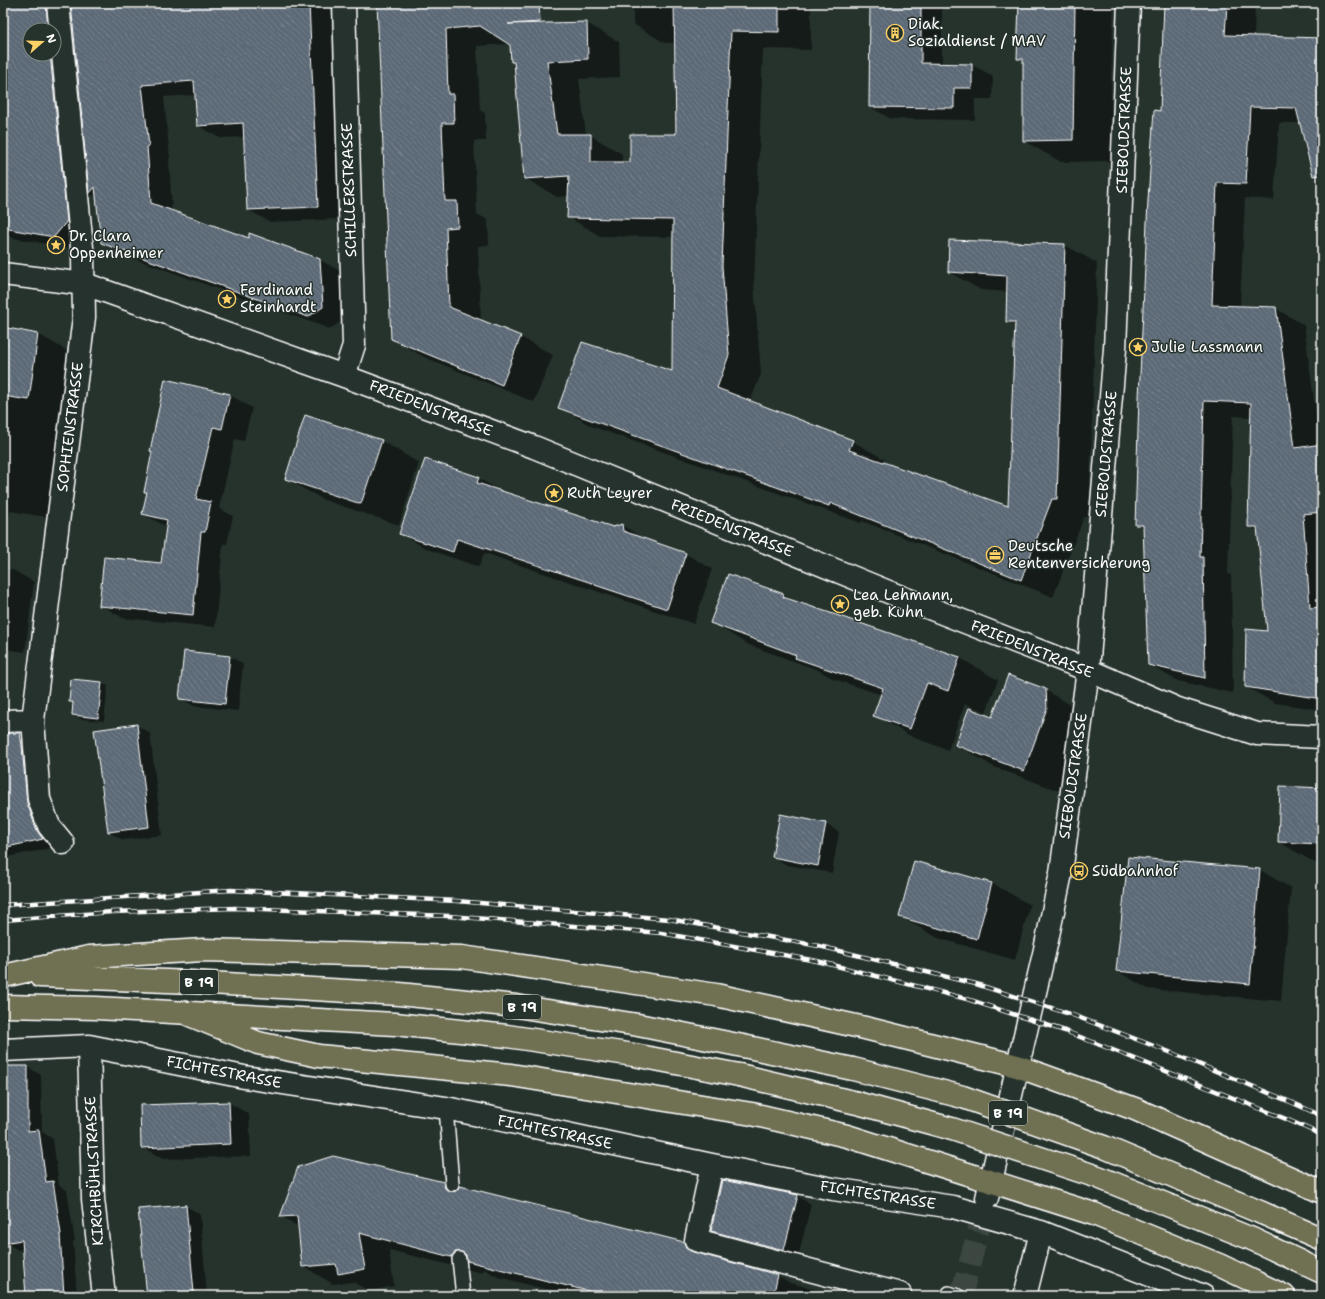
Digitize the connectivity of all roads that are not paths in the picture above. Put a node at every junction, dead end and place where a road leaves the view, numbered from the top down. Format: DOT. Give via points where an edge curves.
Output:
graph roads {
  1 [pos="58,3"];
  2 [pos="344,3"];
  3 [pos="1129,3"];
  4 [pos="3,274"];
  5 [pos="85,284"];
  6 [pos="344,376"];
  7 [pos="1088,670"];
  8 [pos="33,720"];
  9 [pos="3,721"];
  10 [pos="1322,737"];
  11 [pos="63,843"];
  12 [pos="6,975"];
  13 [pos="3,1006"];
  14 [pos="185,1013"];
  15 [pos="88,1046"];
  16 [pos="3,1050"];
  17 [pos="1017,1066"];
  18 [pos="446,1108"];
  19 [pos="712,1165"];
  20 [pos="452,1184"];
  21 [pos="989,1189"];
  22 [pos="1322,1192"];
  23 [pos="1041,1232"];
  24 [pos="1322,1239"];
  25 [pos="459,1259"];
  26 [pos="1322,1272"];
  27 [pos="104,1296"];
  28 [pos="463,1296"];
  29 [pos="900,1296"];
  30 [pos="948,1296"];
  31 [pos="958,1296"];
  32 [pos="1025,1296"];
  33 [pos="1203,1296"];
  34 [pos="1284,1296"];
  1 -- 5 [label="street, SOPHIENSTRASSE"];
  2 -- 6 [label="street, SCHILLERSTRASSE" via="354,345"];
  3 -- 7 [label="street, SIEBOLDSTRASSE" via="1114,349"];
  4 -- 5 [label="street, FRIEDENSTRASSE"];
  5 -- 6 [label="street, FRIEDENSTRASSE"];
  5 -- 8 [label="street, SOPHIENSTRASSE" via="84,317"];
  6 -- 7 [label="street, FRIEDENSTRASSE" via="534,447 891,593"];
  7 -- 10 [label="street, FRIEDENSTRASSE" via="1178,709 1257,734"];
  7 -- 17 [label="street, SIEBOLDSTRASSE" via="1061,873"];
  8 -- 9 [label="street"];
  8 -- 11 [label="street, SOPHIENSTRASSE" via="39,799 49,826"];
  12 -- 17 [label="main road" via="89,957 203,950 462,957 716,995 865,1028"];
  12 -- 24 [label="main road, B 19, bridge" via="399,994 516,1006 638,1025 744,1046 853,1069 963,1097 1104,1147"];
  13 -- 14 [label="main road, B 19"];
  14 -- 21 [label="main road" via="258,1043 319,1056 511,1075 752,1114 847,1136"];
  14 -- 26 [label="main road, B 19, bridge" via="395,1024 507,1036 634,1055 739,1075 952,1129 1098,1177 1252,1239"];
  15 -- 16 [label="street, FICHTESTRASSE"];
  15 -- 18 [label="street, FICHTESTRASSE" via="244,1077"];
  15 -- 27 [label="street, KIRCHBÜHLSTRASSE" via="93,1199"];
  17 -- 21 [label="street, SIEBOLDSTRASSE"];
  17 -- 22 [label="main road" via="1135,1109"];
  18 -- 19 [label="street, FICHTESTRASSE"];
  18 -- 20 [label="lane"];
  19 -- 23 [label="street, FICHTESTRASSE" via="833,1189 953,1207"];
  19 -- 29 [label="street" via="696,1240"];
  21 -- 34 [label="main road" via="1094,1214 1219,1265"];
  23 -- 32 [label="street"];
  23 -- 33 [label="street, FICHTESTRASSE"];
  25 -- 28 [label="lane"];
  30 -- 31 [label="lane" via="949,1293"];
}
